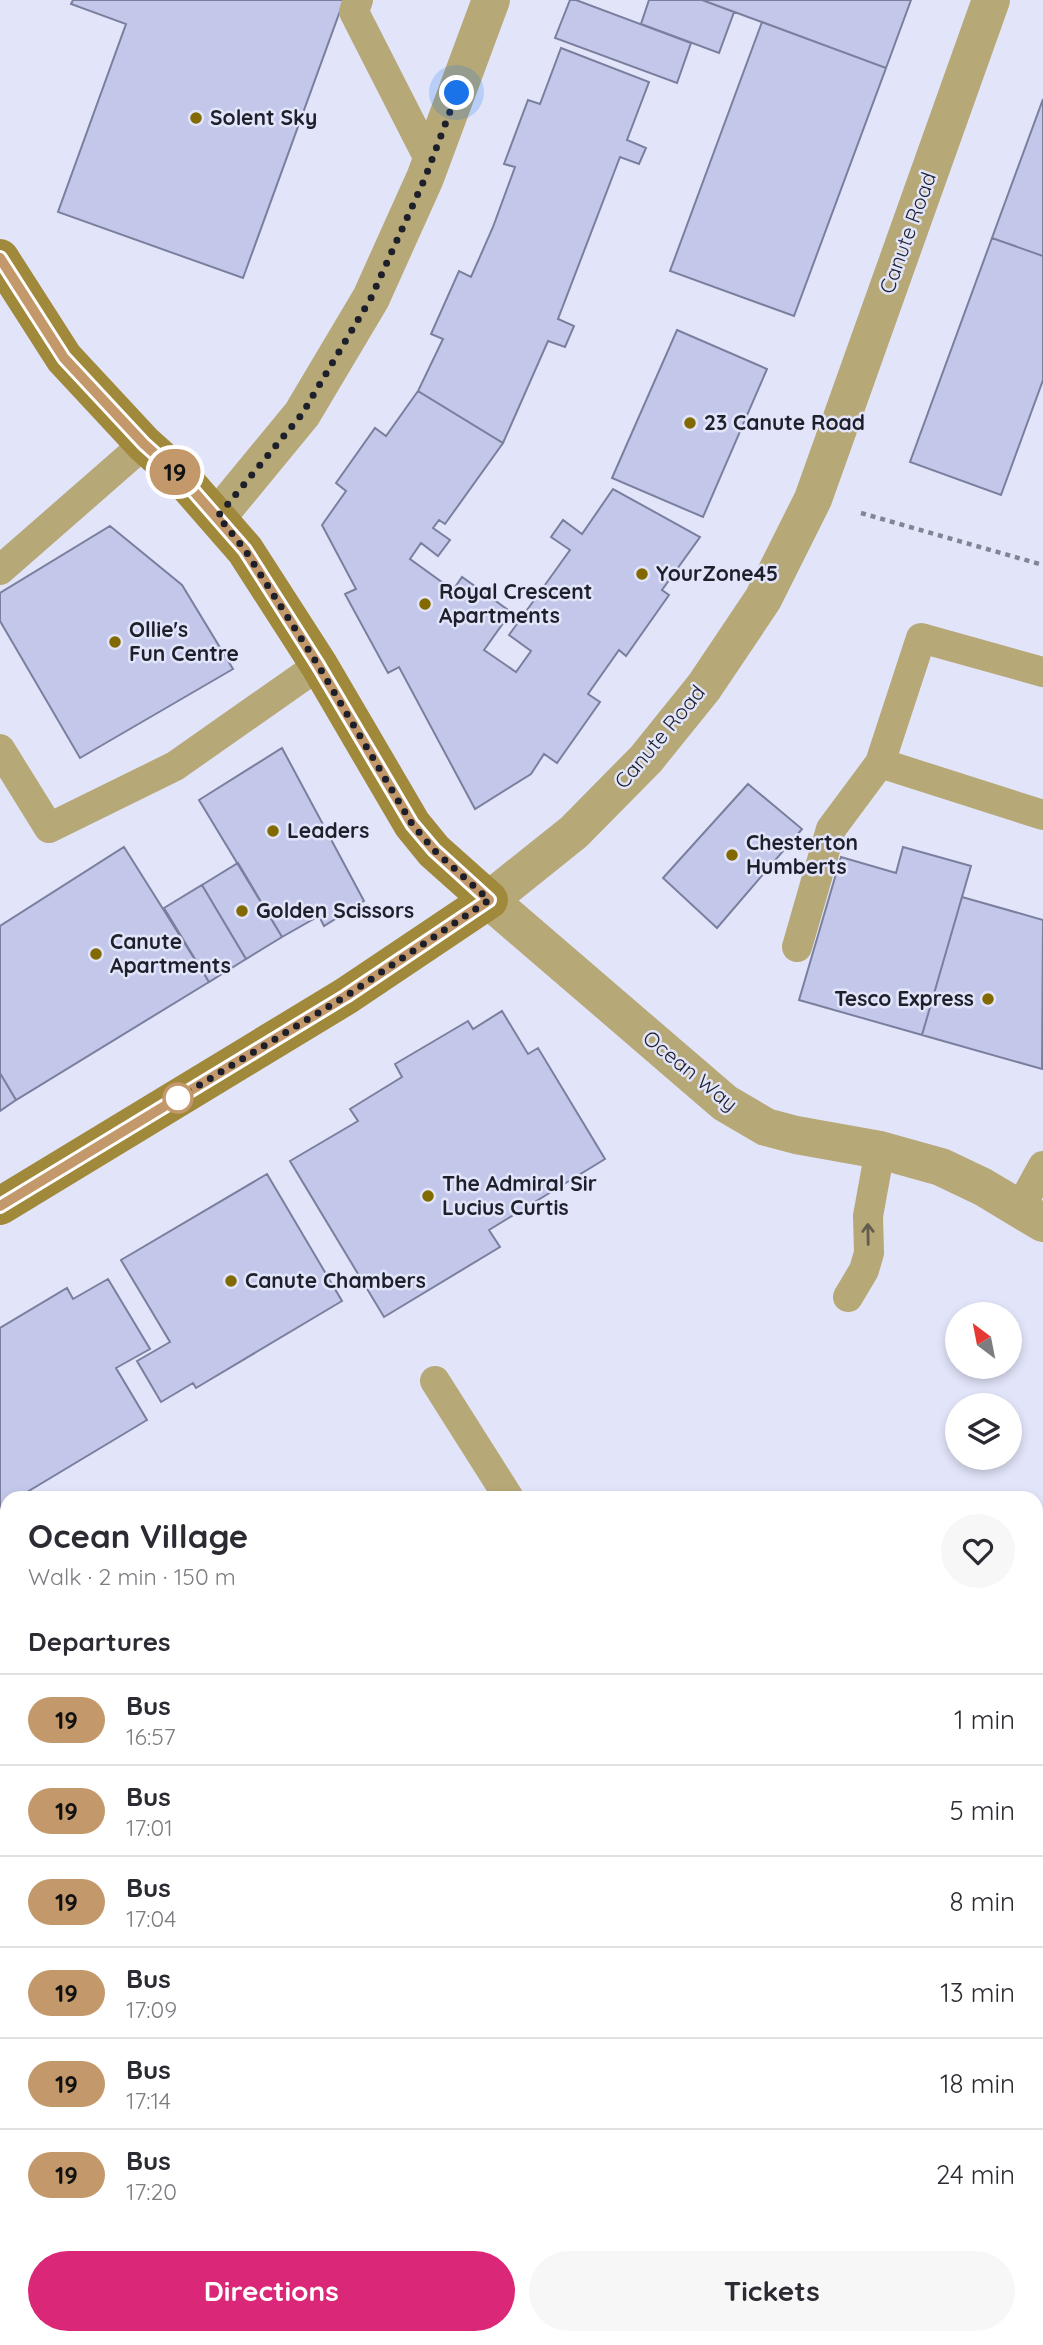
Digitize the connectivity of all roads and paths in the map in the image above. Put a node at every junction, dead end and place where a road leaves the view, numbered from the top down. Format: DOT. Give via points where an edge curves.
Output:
graph roads {
  1 [pos="358,0"];
  2 [pos="491,0"];
  3 [pos="991,0"];
  4 [pos="431,163"];
  5 [pos="0,258"];
  6 [pos="144,444"];
  7 [pos="813,499"];
  8 [pos="218,516"];
  9 [pos="1043,565"];
  10 [pos="0,570"];
  11 [pos="318,665"];
  12 [pos="1043,673"];
  13 [pos="0,749"];
  14 [pos="880,763"];
  15 [pos="1043,815"];
  16 [pos="489,900"];
  17 [pos="797,947"];
  18 [pos="880,1150"];
  19 [pos="1043,1166"];
  20 [pos="0,1206"];
  21 [pos="1031,1215"];
  22 [pos="848,1297"];
  23 [pos="435,1381"];
  24 [pos="505,1491"];
  1 -- 4 [label="lane" via="354,12"];
  2 -- 4 [label="street"];
  3 -- 7 [label="street, Canute Road"];
  4 -- 8 [label="street" via="371,298 302,414"];
  5 -- 6 [label="main road" via="64,358"];
  6 -- 8 [label="main road"];
  6 -- 10 [label="lane"];
  7 -- 9 [label="path"];
  7 -- 16 [label="street, Canute Road" via="763,599 704,687 646,760 573,832"];
  8 -- 11 [label="main road"];
  11 -- 13 [label="lane" via="175,766 49,828"];
  11 -- 16 [label="main road" via="412,824"];
  12 -- 14 [label="lane" via="921,638"];
  14 -- 15 [label="lane"];
  14 -- 17 [label="lane" via="831,829"];
  16 -- 18 [label="street, Ocean Way" via="736,1110 765,1126 796,1135"];
  16 -- 20 [label="main road, Canute Road" via="346,996"];
  18 -- 21 [label="street, Ocean Way" via="941,1167"];
  22 -- 18 [label="lane, one-way" via="869,1253 868,1216"];
  19 -- 21 [label="lane"];
  23 -- 24 [label="lane"];
}
